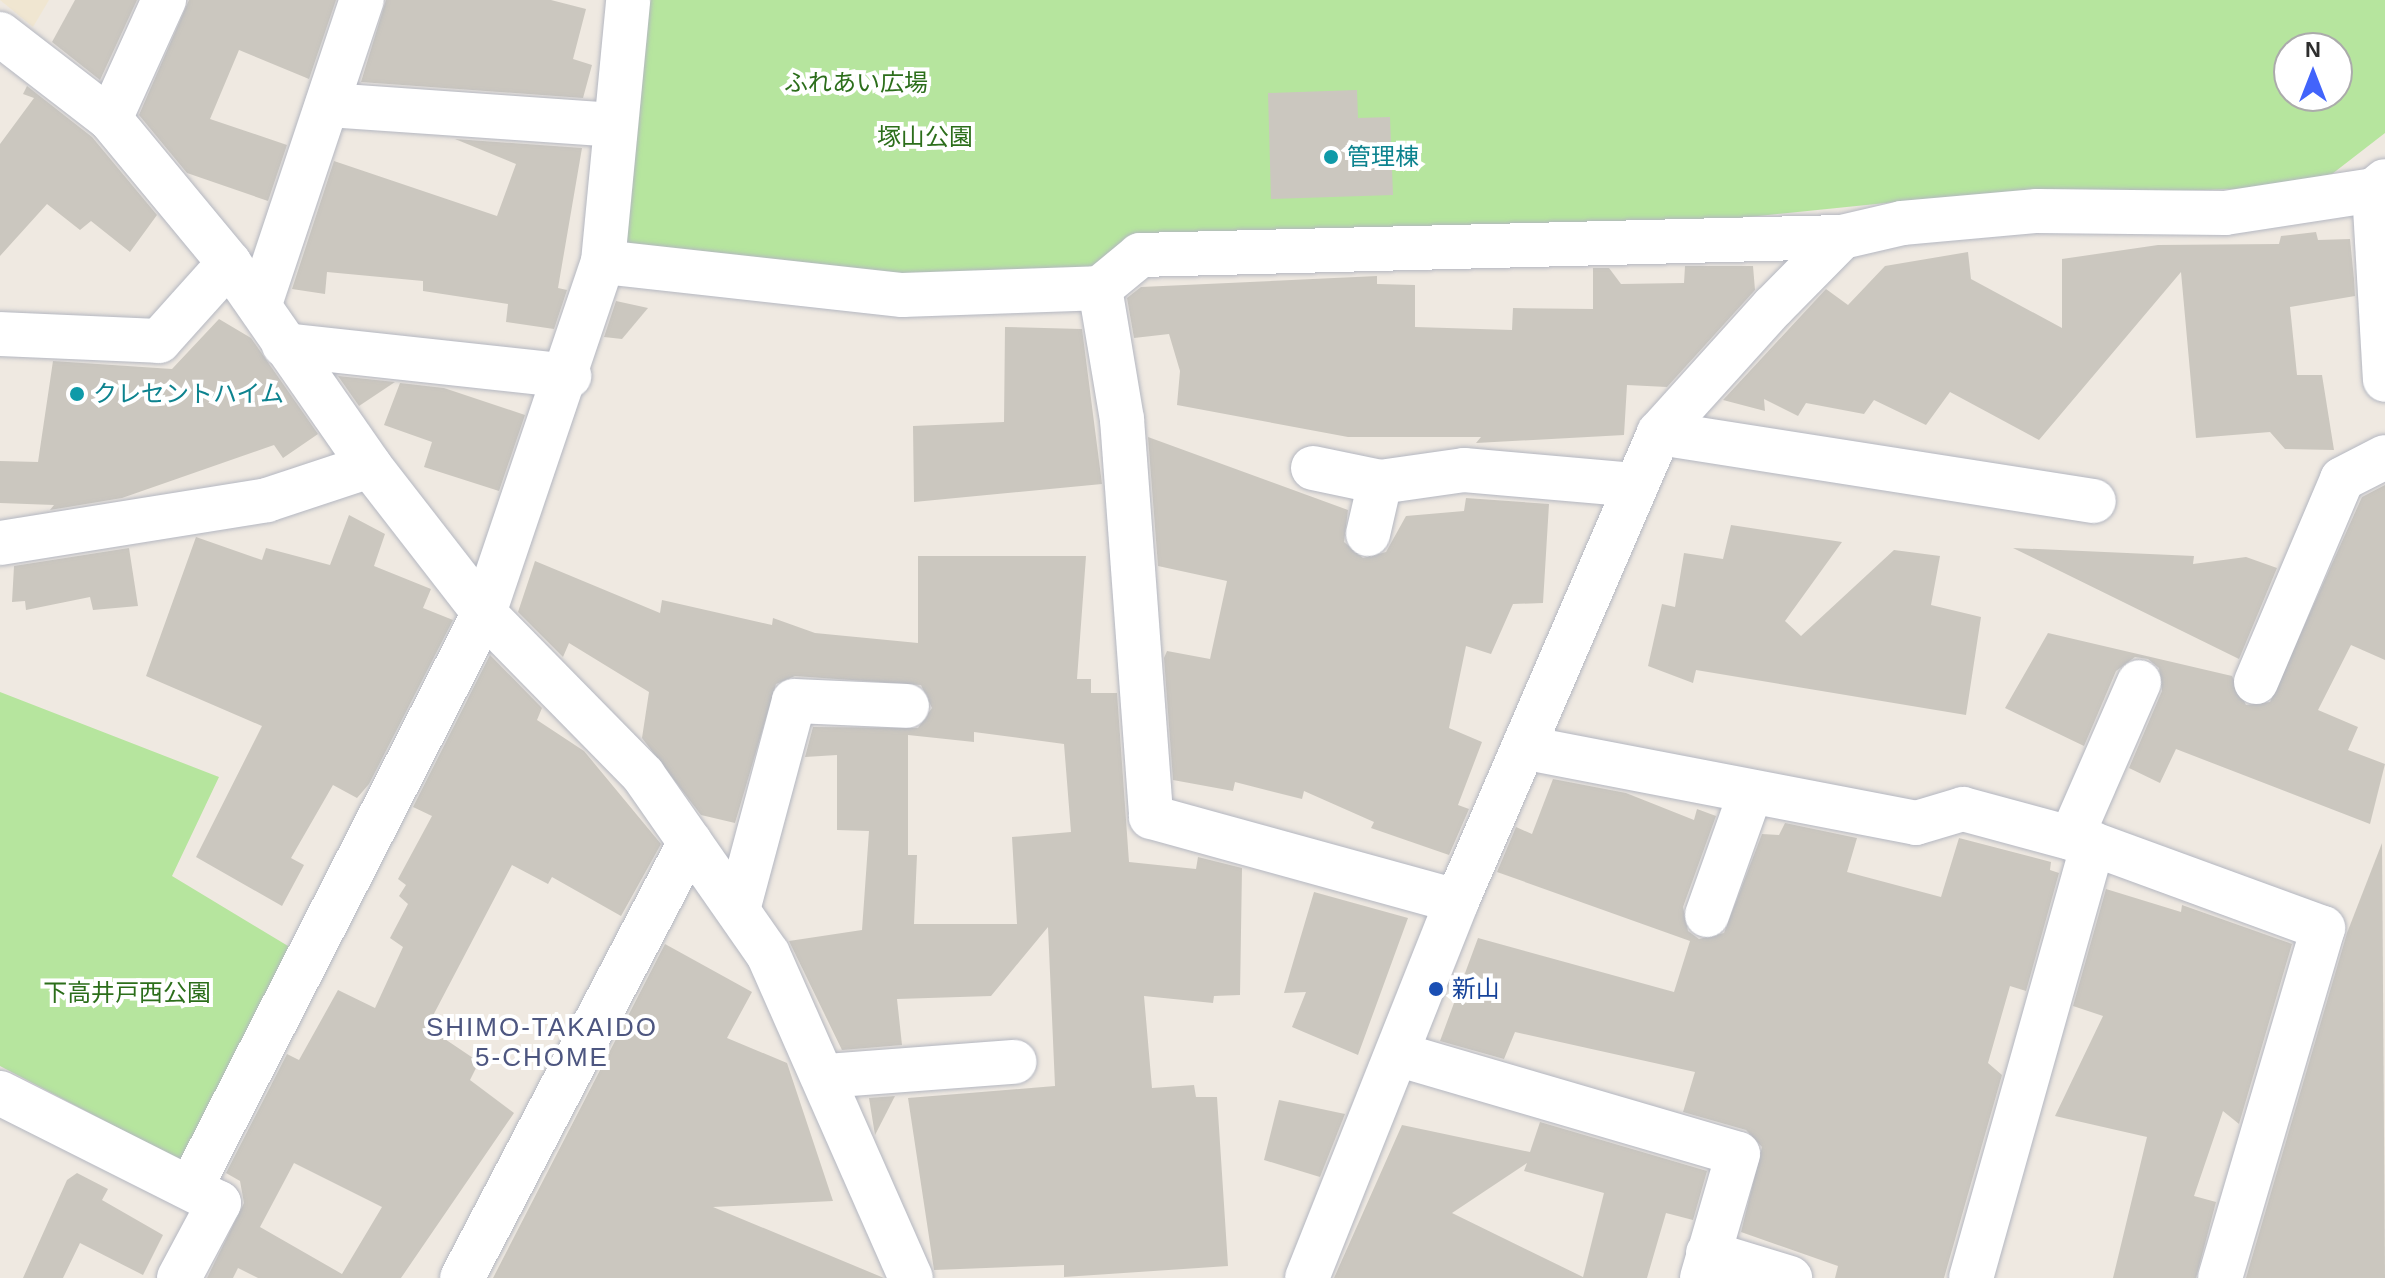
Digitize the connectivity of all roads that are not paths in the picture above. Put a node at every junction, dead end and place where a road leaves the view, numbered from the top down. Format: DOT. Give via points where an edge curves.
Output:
graph roads {
  1 [pos="164,0"];
  2 [pos="362,0"];
  3 [pos="626,1"];
  4 [pos="0,34"];
  5 [pos="329,105"];
  6 [pos="110,119"];
  7 [pos="613,125"];
  8 [pos="2379,186"];
  9 [pos="1842,237"];
  10 [pos="603,262"];
  11 [pos="229,263"];
  12 [pos="1100,288"];
  13 [pos="260,304"];
  14 [pos="0,334"];
  15 [pos="284,345"];
  16 [pos="2384,365"];
  17 [pos="569,376"];
  18 [pos="1659,433"];
  19 [pos="2385,457"];
  20 [pos="370,466"];
  21 [pos="1313,468"];
  22 [pos="1380,482"];
  23 [pos="1636,485"];
  24 [pos="2094,501"];
  25 [pos="1368,534"];
  26 [pos="0,543"];
  27 [pos="484,613"];
  28 [pos="2139,682"];
  29 [pos="2256,682"];
  30 [pos="907,706"];
  31 [pos="1527,748"];
  32 [pos="1750,794"];
  33 [pos="2082,841"];
  34 [pos="690,842"];
  35 [pos="1457,901"];
  36 [pos="739,906"];
  37 [pos="1707,915"];
  38 [pos="1397,1054"];
  39 [pos="1014,1062"];
  40 [pos="826,1076"];
  41 [pos="0,1093"];
  42 [pos="192,1185"];
  43 [pos="1705,1266"];
  44 [pos="179,1278"];
  45 [pos="462,1278"];
  46 [pos="911,1278"];
  47 [pos="1307,1278"];
  48 [pos="1790,1278"];
  49 [pos="1971,1278"];
  50 [pos="2220,1278"];
  1 -- 6 [label="street"];
  2 -- 5 [label="street"];
  3 -- 7 [label="street"];
  4 -- 6 [label="street"];
  5 -- 7 [label="street"];
  5 -- 13 [label="street"];
  6 -- 11 [label="street"];
  7 -- 10 [label="street"];
  8 -- 9 [label="street" via="2225,213 2037,211 1902,223"];
  8 -- 16 [label="street"];
  9 -- 12 [label="street" via="1140,255"];
  9 -- 18 [label="street"];
  10 -- 12 [label="street" via="902,295"];
  10 -- 17 [label="street"];
  11 -- 13 [label="street"];
  11 -- 14 [label="street" via="159,341"];
  12 -- 35 [label="street" via="1122,419 1151,817"];
  13 -- 15 [label="street"];
  15 -- 17 [label="street"];
  15 -- 20 [label="street"];
  17 -- 27 [label="street"];
  18 -- 23 [label="street"];
  18 -- 24 [label="street"];
  19 -- 29 [label="street" via="2342,479"];
  20 -- 26 [label="street" via="267,500"];
  20 -- 27 [label="street"];
  21 -- 22 [label="street"];
  22 -- 23 [label="street" via="1464,470"];
  22 -- 25 [label="street"];
  23 -- 31 [label="street"];
  27 -- 34 [label="street" via="643,775"];
  27 -- 42 [label="street"];
  28 -- 33 [label="street"];
  30 -- 36 [label="street" via="794,701"];
  31 -- 32 [label="street"];
  31 -- 35 [label="street"];
  32 -- 33 [label="street" via="1916,823 1963,809"];
  32 -- 37 [label="street"];
  33 -- 49 [label="street"];
  33 -- 50 [label="street" via="2323,928"];
  34 -- 36 [label="street"];
  34 -- 45 [label="street"];
  35 -- 38 [label="street"];
  36 -- 40 [label="street"];
  38 -- 43 [label="street" via="1738,1154"];
  38 -- 47 [label="street"];
  39 -- 40 [label="street"];
  40 -- 46 [label="street"];
  41 -- 42 [label="street"];
  42 -- 44 [label="street" via="219,1203"];
  43 -- 48 [label="street"];
}
